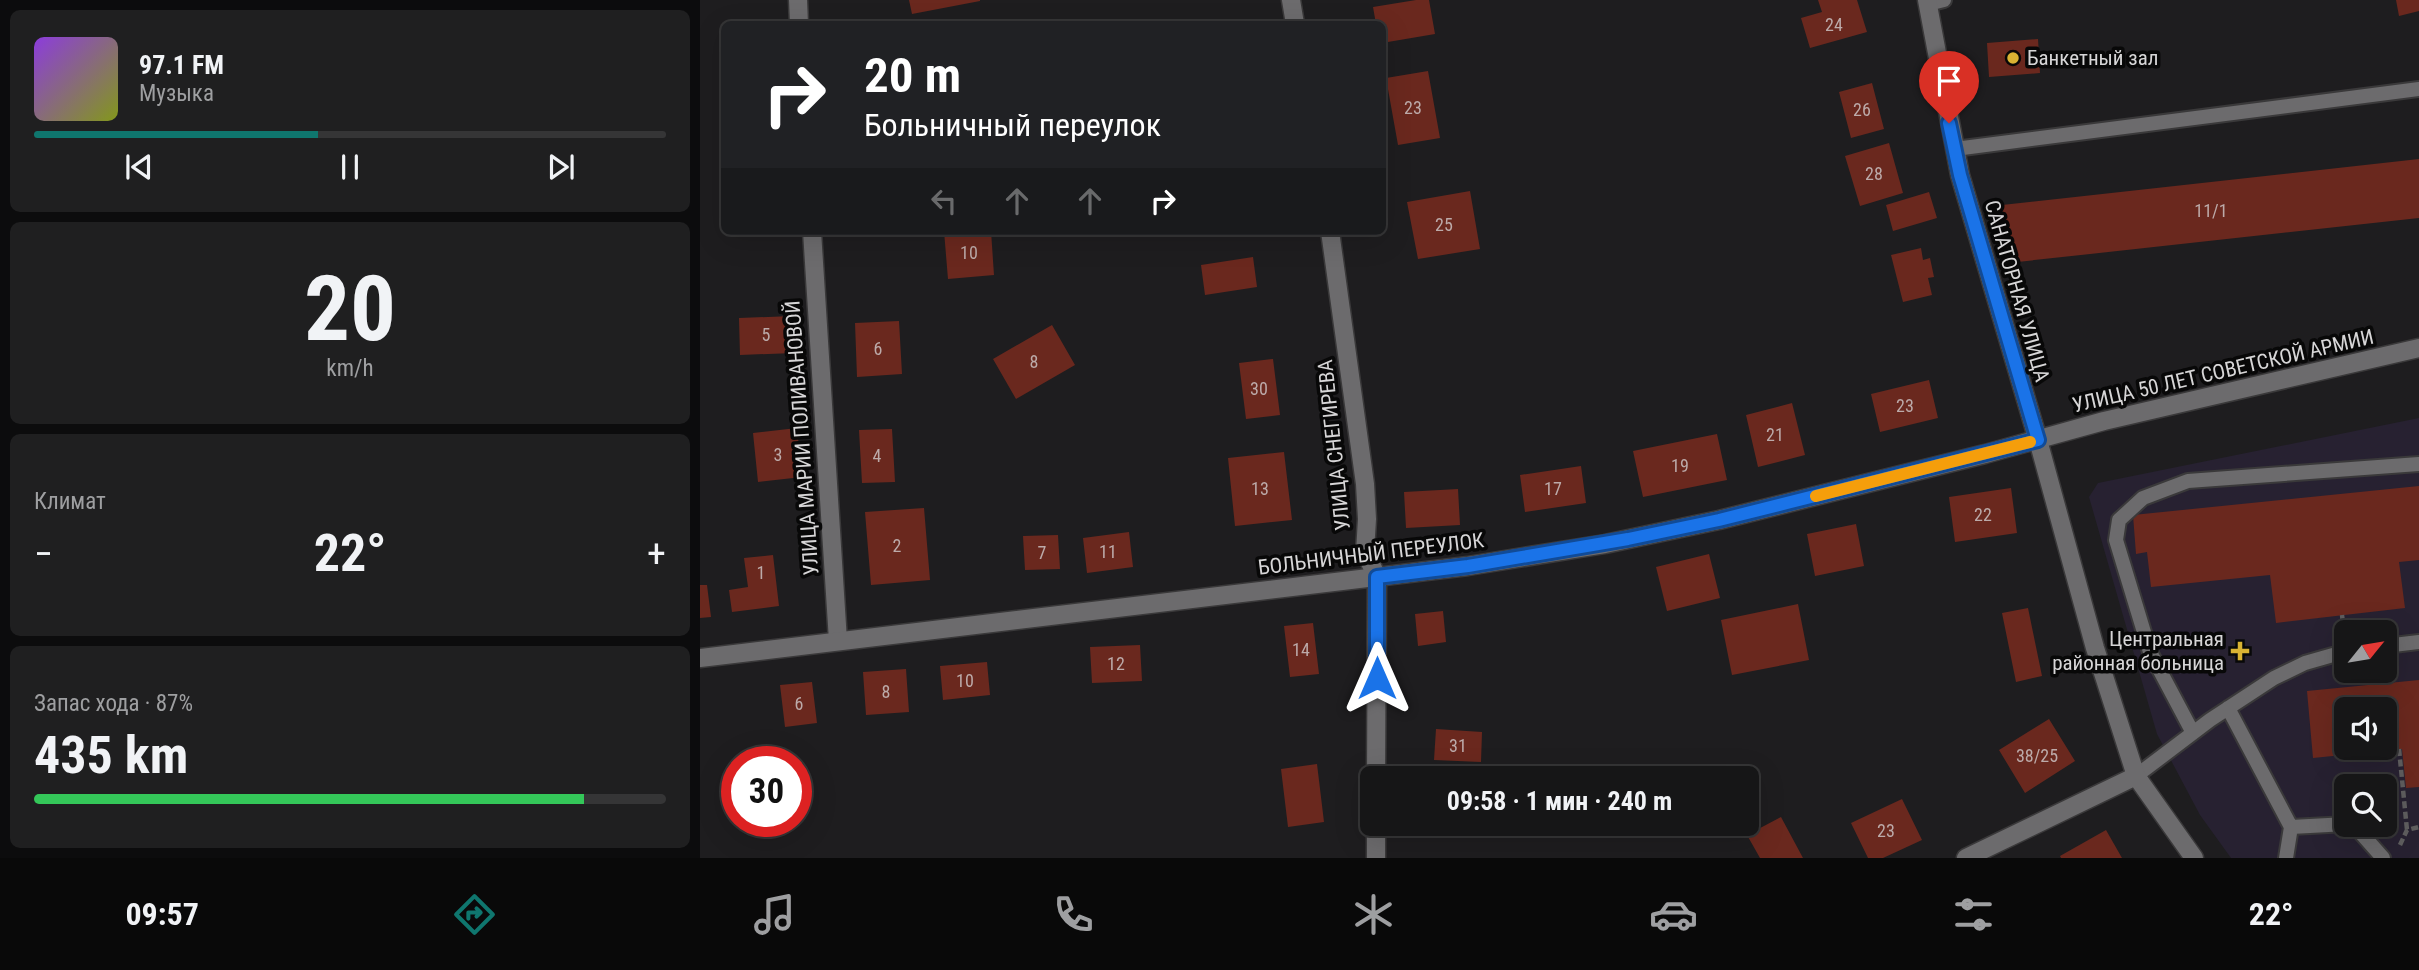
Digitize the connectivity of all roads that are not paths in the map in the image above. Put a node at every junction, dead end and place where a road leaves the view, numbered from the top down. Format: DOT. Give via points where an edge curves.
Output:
graph roads {
  1 [pos="798,0"];
  2 [pos="1291,0"];
  3 [pos="1933,1"];
  4 [pos="799,21"];
  5 [pos="1295,21"];
  6 [pos="2419,89"];
  7 [pos="1955,149"];
  8 [pos="812,235"];
  9 [pos="1331,235"];
  10 [pos="2419,348"];
  11 [pos="2038,440"];
  12 [pos="2419,464"];
  13 [pos="1377,577"];
  14 [pos="838,641"];
  15 [pos="2419,642"];
  16 [pos="2398,644"];
  17 [pos="2334,655"];
  18 [pos="700,658"];
  19 [pos="2228,708"];
  20 [pos="2193,733"];
  21 [pos="1376,766"];
  22 [pos="2136,776"];
  23 [pos="2334,825"];
  24 [pos="2291,827"];
  25 [pos="1376,836"];
  26 [pos="2364,837"];
  27 [pos="1376,858"];
  28 [pos="1966,858"];
  29 [pos="2194,858"];
  30 [pos="2286,858"];
  31 [pos="2383,858"];
  1 -- 4 [label="street"];
  2 -- 5 [label="street"];
  3 -- 7 [label="street, САНАТОРНАЯ УЛИЦА"];
  6 -- 7 [label="lane"];
  7 -- 11 [label="street, САНАТОРНАЯ УЛИЦА"];
  8 -- 14 [label="street, УЛИЦА МАРИИ ПОЛИВАНОВОЙ"];
  9 -- 13 [label="street, УЛИЦА СНЕГИРЕВА" via="1365,484 1365,552"];
  10 -- 11 [label="street, УЛИЦА 50 ЛЕТ СОВЕТСКОЙ АРМИИ"];
  11 -- 13 [label="street, БОЛЬНИЧНЫЙ ПЕРЕУЛОК" via="1618,541"];
  11 -- 22 [label="street, САНАТОРНАЯ УЛИЦА" via="2095,648"];
  12 -- 20 [label="lane" via="2188,481 2143,498 2119,520 2116,540 2150,652"];
  13 -- 14 [label="street, БОЛЬНИЧНЫЙ ПЕРЕУЛОК"];
  13 -- 21 [label="street, УЛИЦА СНЕГИРЕВА"];
  14 -- 18 [label="street, БОЛЬНИЧНЫЙ ПЕРЕУЛОК"];
  15 -- 16 [label="lane"];
  17 -- 19 [label="lane" via="2274,678"];
  19 -- 20 [label="lane"];
  19 -- 24 [label="lane"];
  20 -- 22 [label="lane"];
  22 -- 28 [label="street"];
  22 -- 29 [label="street, САНАТОРНАЯ УЛИЦА"];
  23 -- 24 [label="lane"];
  24 -- 30 [label="lane"];
  25 -- 27 [label="street"];
  26 -- 31 [label="lane"];
}
